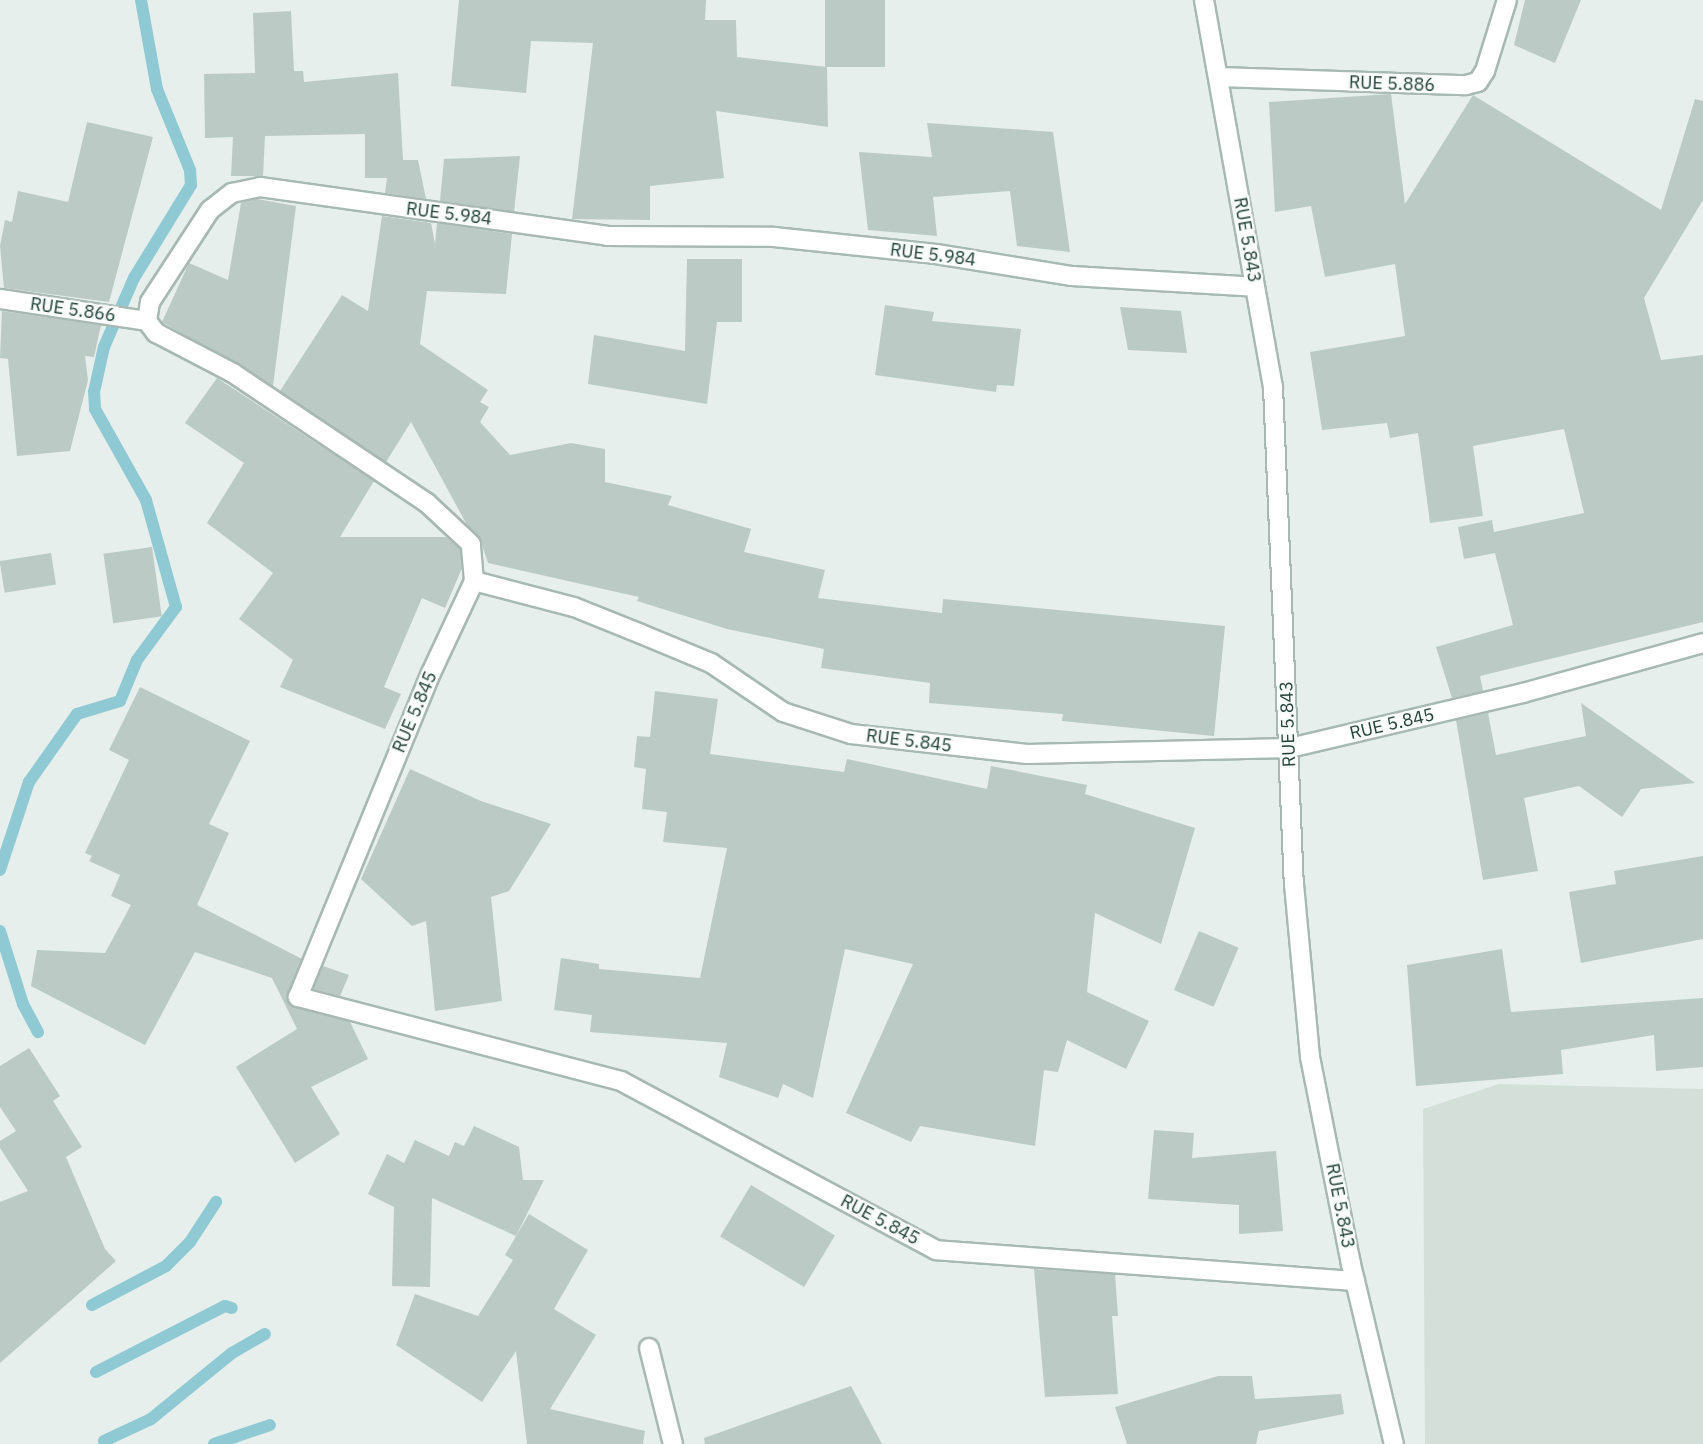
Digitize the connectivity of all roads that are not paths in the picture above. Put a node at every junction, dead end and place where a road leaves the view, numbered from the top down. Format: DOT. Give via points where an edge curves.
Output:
graph roads {
  1 [pos="1204,0"];
  2 [pos="1507,0"];
  3 [pos="1219,77"];
  4 [pos="1255,287"];
  5 [pos="0,299"];
  6 [pos="147,321"];
  7 [pos="474,581"];
  8 [pos="1703,643"];
  9 [pos="1290,748"];
  10 [pos="1355,1281"];
  11 [pos="649,1348"];
  12 [pos="673,1444"];
  13 [pos="1394,1444"];
  1 -- 3 [label="street, RUE 5.843"];
  2 -- 3 [label="street, RUE 5.886" via="1478,82 1466,85"];
  3 -- 4 [label="street, RUE 5.843"];
  4 -- 6 [label="street, RUE 5.984" via="1072,276 936,254 774,237 607,236 261,187 232,193 210,210 150,302"];
  4 -- 9 [label="street, RUE 5.843" via="1273,387"];
  5 -- 6 [label="street, RUE 5.866"];
  6 -- 7 [label="street" via="156,333 233,373 427,503 471,544"];
  7 -- 9 [label="street, RUE 5.845" via="584,611 711,663 783,712 850,734 1027,754"];
  7 -- 10 [label="street, RUE 5.845" via="430,673 298,997 621,1081 936,1250"];
  8 -- 9 [label="street, RUE 5.845" via="1522,693"];
  9 -- 10 [label="street, RUE 5.843" via="1294,884 1310,1057"];
  10 -- 13 [label="street, RUE 5.843"];
  11 -- 12 [label="street"];
}
